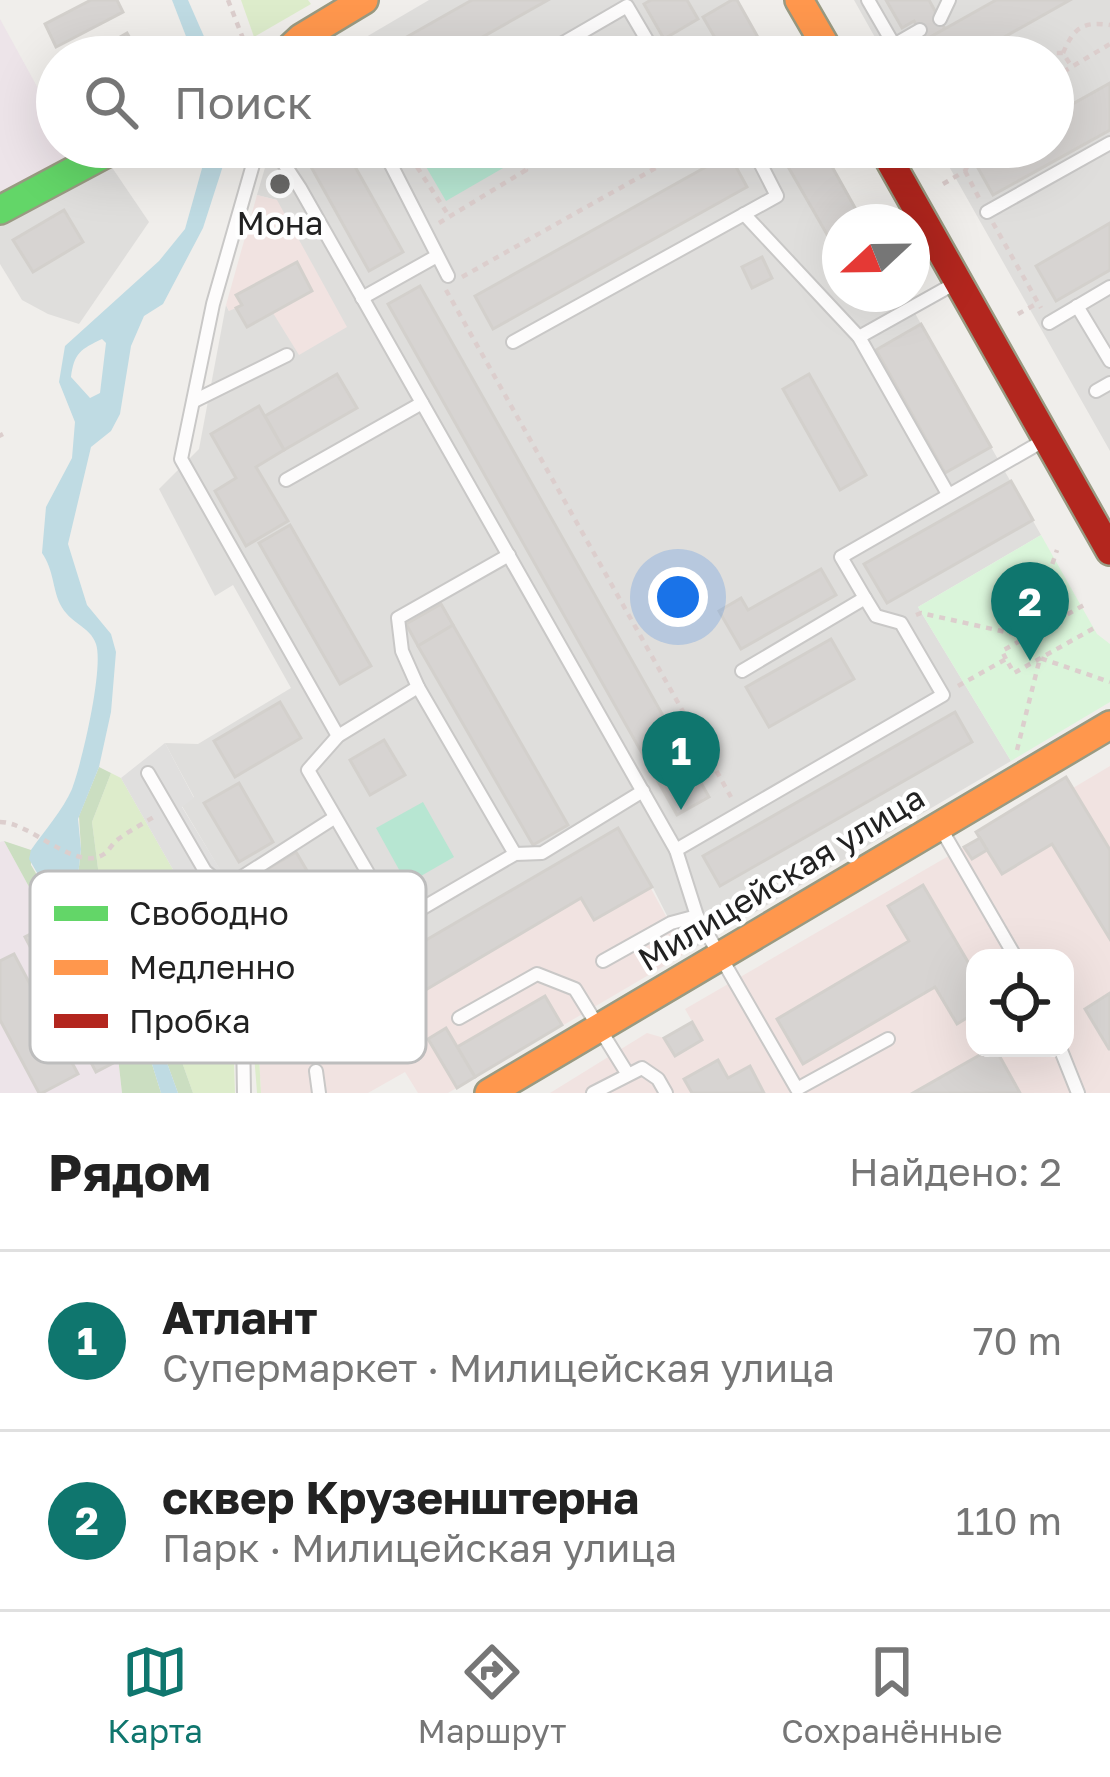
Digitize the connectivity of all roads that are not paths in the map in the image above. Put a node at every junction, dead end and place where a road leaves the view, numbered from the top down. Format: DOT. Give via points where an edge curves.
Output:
graph roads {
  1 [pos="364,0"];
  2 [pos="799,0"];
  3 [pos="868,0"];
  4 [pos="950,0"];
  5 [pos="940,19"];
  6 [pos="920,30"];
  7 [pos="304,36"];
  8 [pos="575,36"];
  9 [pos="645,36"];
  10 [pos="820,36"];
  11 [pos="888,36"];
  12 [pos="913,36"];
  13 [pos="1110,143"];
  14 [pos="1074,163"];
  15 [pos="79,168"];
  16 [pos="253,168"];
  17 [pos="285,168"];
  18 [pos="390,168"];
  19 [pos="763,168"];
  20 [pos="894,168"];
  21 [pos="1065,168"];
  22 [pos="0,210"];
  23 [pos="987,212"];
  24 [pos="744,214"];
  25 [pos="437,256"];
  26 [pos="448,276"];
  27 [pos="958,281"];
  28 [pos="1110,287"];
  29 [pos="362,298"];
  30 [pos="1077,306"];
  31 [pos="1049,323"];
  32 [pos="860,338"];
  33 [pos="513,341"];
  34 [pos="286,355"];
  35 [pos="1110,361"];
  36 [pos="1110,383"];
  37 [pos="1096,392"];
  38 [pos="196,400"];
  39 [pos="422,403"];
  40 [pos="1048,438"];
  41 [pos="286,480"];
  42 [pos="948,494"];
  43 [pos="1099,503"];
  44 [pos="1110,551"];
  45 [pos="509,555"];
  46 [pos="866,598"];
  47 [pos="742,671"];
  48 [pos="418,687"];
  49 [pos="1110,725"];
  50 [pos="338,736"];
  51 [pos="148,773"];
  52 [pos="643,791"];
  53 [pos="334,818"];
  54 [pos="940,826"];
  55 [pos="676,850"];
  56 [pos="515,854"];
  57 [pos="205,871"];
  58 [pos="251,871"];
  59 [pos="366,871"];
  60 [pos="426,906"];
  61 [pos="697,916"];
  62 [pos="1011,949"];
  63 [pos="720,956"];
  64 [pos="603,962"];
  65 [pos="459,1018"];
  66 [pos="599,1028"];
  67 [pos="888,1039"];
  68 [pos="1063,1057"];
  69 [pos="244,1063"];
  70 [pos="316,1071"];
  71 [pos="626,1073"];
  72 [pos="520,1085"];
  73 [pos="1076,1092"];
  74 [pos="244,1093"];
  75 [pos="319,1093"];
  76 [pos="489,1093"];
  77 [pos="592,1093"];
  78 [pos="665,1093"];
  1 -- 7 [label="street"];
  2 -- 10 [label="street"];
  3 -- 11 [label="lane"];
  4 -- 5 [label="lane"];
  6 -- 12 [label="lane"];
  8 -- 9 [label="lane" via="627,6"];
  13 -- 14 [label="lane"];
  15 -- 22 [label="street"];
  16 -- 38 [label="lane" via="213,304"];
  17 -- 29 [label="lane"];
  18 -- 25 [label="lane"];
  19 -- 24 [label="lane" via="777,196"];
  20 -- 27 [label="street"];
  21 -- 23 [label="lane"];
  24 -- 32 [label="lane"];
  24 -- 33 [label="lane"];
  25 -- 26 [label="lane"];
  25 -- 29 [label="lane"];
  27 -- 32 [label="lane"];
  27 -- 40 [label="street"];
  28 -- 30 [label="lane"];
  29 -- 39 [label="lane"];
  30 -- 31 [label="lane"];
  30 -- 35 [label="lane"];
  32 -- 42 [label="lane"];
  34 -- 38 [label="lane"];
  36 -- 37 [label="lane"];
  38 -- 50 [label="lane" via="181,459"];
  39 -- 41 [label="lane"];
  39 -- 45 [label="lane"];
  40 -- 42 [label="lane"];
  40 -- 43 [label="street"];
  42 -- 46 [label="lane" via="841,556"];
  43 -- 44 [label="street"];
  45 -- 48 [label="lane" via="398,618"];
  45 -- 52 [label="lane"];
  46 -- 47 [label="lane"];
  46 -- 55 [label="lane" via="876,616 901,623 943,694"];
  48 -- 50 [label="lane"];
  48 -- 56 [label="lane"];
  49 -- 54 [label="street, Милицейская улица"];
  50 -- 53 [label="lane" via="308,770"];
  51 -- 57 [label="lane"];
  52 -- 55 [label="lane"];
  52 -- 56 [label="lane" via="542,853"];
  53 -- 58 [label="lane"];
  53 -- 59 [label="lane"];
  54 -- 62 [label="lane"];
  54 -- 63 [label="street, Милицейская улица"];
  55 -- 61 [label="lane"];
  56 -- 60 [label="lane"];
  61 -- 63 [label="lane"];
  61 -- 64 [label="lane"];
  63 -- 66 [label="street, Милицейская улица"];
  63 -- 67 [label="lane" via="797,1089"];
  65 -- 66 [label="lane" via="537,974 575,989"];
  66 -- 71 [label="lane"];
  66 -- 72 [label="street, Милицейская улица"];
  68 -- 73 [label="lane"];
  69 -- 74 [label="lane"];
  70 -- 75 [label="lane"];
  71 -- 77 [label="lane"];
  71 -- 78 [label="lane" via="642,1068"];
  72 -- 76 [label="street, Милицейская улица"];
}
